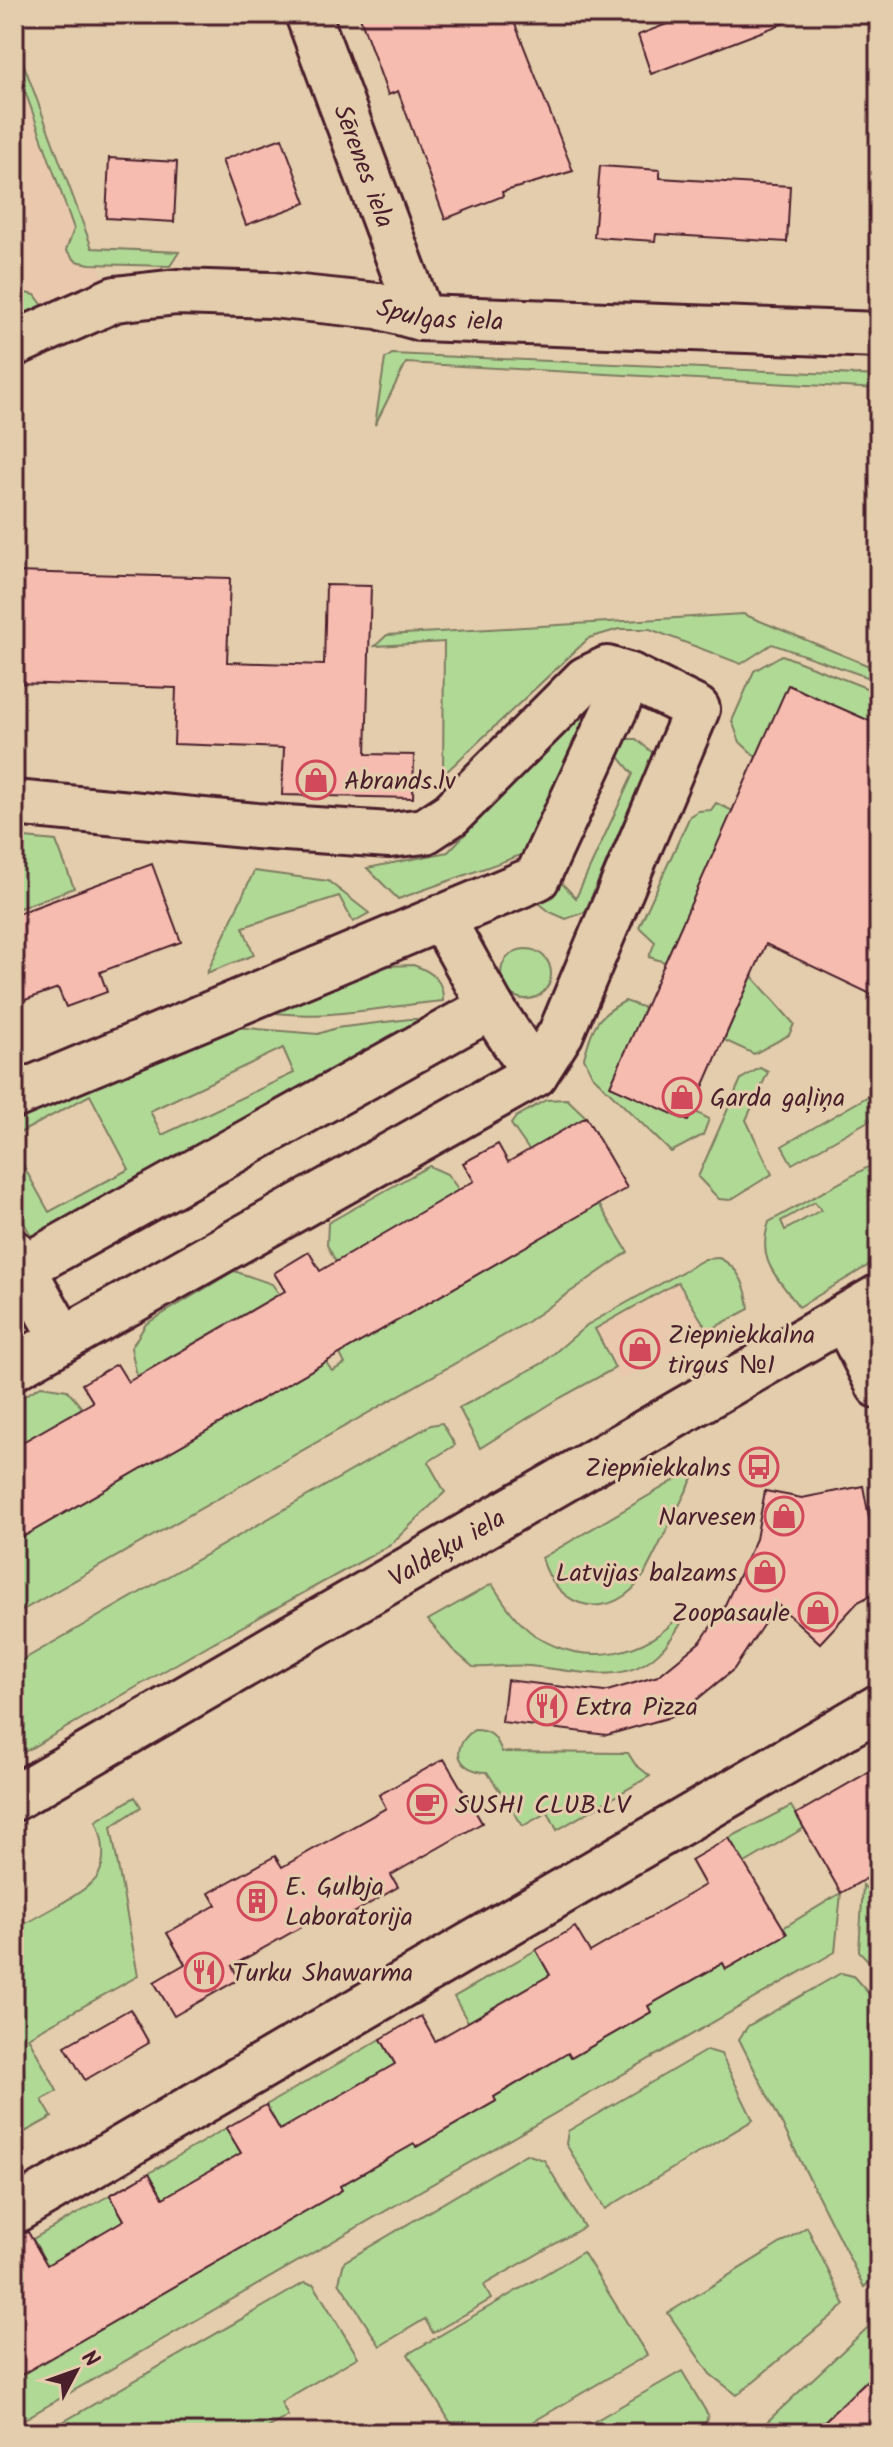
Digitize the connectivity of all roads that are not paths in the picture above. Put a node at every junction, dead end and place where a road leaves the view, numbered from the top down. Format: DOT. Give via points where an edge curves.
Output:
graph roads {
  1 [pos="308,14"];
  2 [pos="421,318"];
  3 [pos="879,335"];
  4 [pos="14,344"];
  5 [pos="630,676"];
  6 [pos="14,803"];
  7 [pos="441,917"];
  8 [pos="491,1007"];
  9 [pos="535,1074"];
  10 [pos="14,1096"];
  11 [pos="17,1265"];
  12 [pos="862,1307"];
  13 [pos="63,1339"];
  14 [pos="14,1367"];
  15 [pos="879,1386"];
  16 [pos="879,1707"];
  17 [pos="14,1798"];
  18 [pos="14,2211"];
  1 -- 2 [label="street, Sērenes iela"];
  2 -- 3 [label="street, Spulgas iela"];
  2 -- 4 [label="street, Spulgas iela" via="378,306 177,292 115,299"];
  5 -- 6 [label="street" via="607,669 586,679 451,814 425,831 375,834"];
  5 -- 7 [label="street" via="537,878"];
  5 -- 9 [label="street" via="697,709 561,1033"];
  7 -- 8 [label="street"];
  7 -- 10 [label="street"];
  8 -- 9 [label="street"];
  8 -- 11 [label="street"];
  9 -- 13 [label="street"];
  11 -- 13 [label="street"];
  12 -- 15 [label="street"];
  12 -- 17 [label="street, Valdeķu iela"];
  13 -- 14 [label="street"];
  16 -- 18 [label="street"];
}
